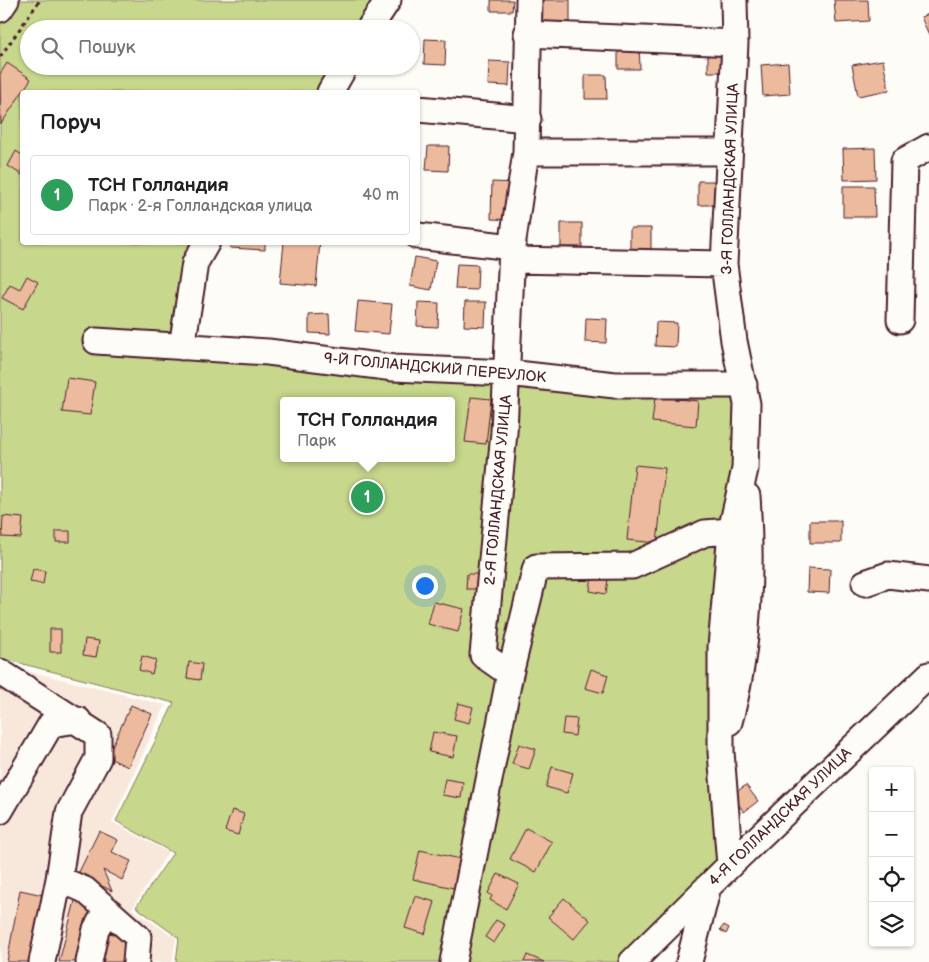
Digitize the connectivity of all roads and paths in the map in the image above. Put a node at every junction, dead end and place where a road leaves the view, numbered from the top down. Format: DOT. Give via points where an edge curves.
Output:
graph roads {
  1 [pos="6,0"];
  2 [pos="40,0"];
  3 [pos="388,0"];
  4 [pos="529,0"];
  5 [pos="734,0"];
  6 [pos="0,9"];
  7 [pos="26,20"];
  8 [pos="375,20"];
  9 [pos="20,28"];
  10 [pos="527,34"];
  11 [pos="735,43"];
  12 [pos="0,57"];
  13 [pos="340,75"];
  14 [pos="331,90"];
  15 [pos="420,109"];
  16 [pos="528,119"];
  17 [pos="929,147"];
  18 [pos="526,152"];
  19 [pos="728,152"];
  20 [pos="420,236"];
  21 [pos="205,245"];
  22 [pos="512,253"];
  23 [pos="724,264"];
  24 [pos="900,320"];
  25 [pos="96,341"];
  26 [pos="182,347"];
  27 [pos="508,373"];
  28 [pos="744,385"];
  29 [pos="745,469"];
  30 [pos="731,531"];
  31 [pos="929,580"];
  32 [pos="865,584"];
  33 [pos="0,672"];
  34 [pos="510,674"];
  35 [pos="926,684"];
  36 [pos="78,720"];
  37 [pos="721,752"];
  38 [pos="0,811"];
  39 [pos="730,865"];
  40 [pos="59,879"];
  41 [pos="708,887"];
  42 [pos="107,910"];
  43 [pos="42,962"];
  44 [pos="89,962"];
  45 [pos="136,962"];
  46 [pos="453,962"];
  47 [pos="632,962"];
  48 [pos="689,962"];
  1 -- 6 [label="street"];
  2 -- 7 [label="path"];
  3 -- 8 [label="street"];
  4 -- 10 [label="street, 2-Я ГОЛЛАНДСКАЯ УЛИЦА"];
  5 -- 11 [label="street, 3-Я ГОЛЛАНДСКАЯ УЛИЦА"];
  9 -- 12 [label="path"];
  10 -- 11 [label="street"];
  10 -- 16 [label="street, 2-Я ГОЛЛАНДСКАЯ УЛИЦА"];
  11 -- 19 [label="street, 3-Я ГОЛЛАНДСКАЯ УЛИЦА"];
  13 -- 14 [label="street"];
  15 -- 16 [label="street"];
  16 -- 18 [label="street, 2-Я ГОЛЛАНДСКАЯ УЛИЦА"];
  17 -- 24 [label="street" via="904,161"];
  18 -- 19 [label="street"];
  18 -- 22 [label="street, 2-Я ГОЛЛАНДСКАЯ УЛИЦА"];
  19 -- 23 [label="street, 3-Я ГОЛЛАНДСКАЯ УЛИЦА"];
  20 -- 22 [label="street"];
  21 -- 26 [label="street" via="195,263"];
  22 -- 23 [label="street"];
  22 -- 27 [label="street, 2-Я ГОЛЛАНДСКАЯ УЛИЦА"];
  23 -- 28 [label="street, 3-Я ГОЛЛАНДСКАЯ УЛИЦА" via="734,342"];
  25 -- 26 [label="street, 9-Й ГОЛЛАНДСКИЙ ПЕРЕУЛОК"];
  26 -- 27 [label="street, 9-Й ГОЛЛАНДСКИЙ ПЕРЕУЛОК" via="268,352 394,368"];
  27 -- 28 [label="street, 9-Й ГОЛЛАНДСКИЙ ПЕРЕУЛОК" via="615,384"];
  27 -- 34 [label="street, 2-Я ГОЛЛАНДСКАЯ УЛИЦА" via="483,655"];
  28 -- 29 [label="street, 3-Я ГОЛЛАНДСКАЯ УЛИЦА" via="747,404"];
  29 -- 30 [label="street, 3-Я ГОЛЛАНДСКАЯ УЛИЦА"];
  29 -- 37 [label="street" via="750,550 740,686"];
  30 -- 34 [label="street" via="705,532 632,566 536,567"];
  30 -- 37 [label="street, 3-Я ГОЛЛАНДСКАЯ УЛИЦА" via="721,648"];
  31 -- 32 [label="street" via="888,575"];
  33 -- 36 [label="street"];
  34 -- 46 [label="street"];
  35 -- 39 [label="street, 4-Я ГОЛЛАНДСКАЯ УЛИЦА"];
  36 -- 38 [label="street" via="51,724"];
  36 -- 40 [label="street" via="98,734 98,758 69,812"];
  37 -- 39 [label="street, 3-Я ГОЛЛАНДСКАЯ УЛИЦА"];
  39 -- 41 [label="street, 4-Я ГОЛЛАНДСКАЯ УЛИЦА"];
  40 -- 42 [label="street" via="85,890"];
  40 -- 43 [label="street"];
  41 -- 47 [label="street, 4-Я ГОЛЛАНДСКАЯ УЛИЦА"];
  41 -- 48 [label="street"];
  42 -- 44 [label="street" via="96,929"];
  42 -- 45 [label="street" via="138,937"];
}
